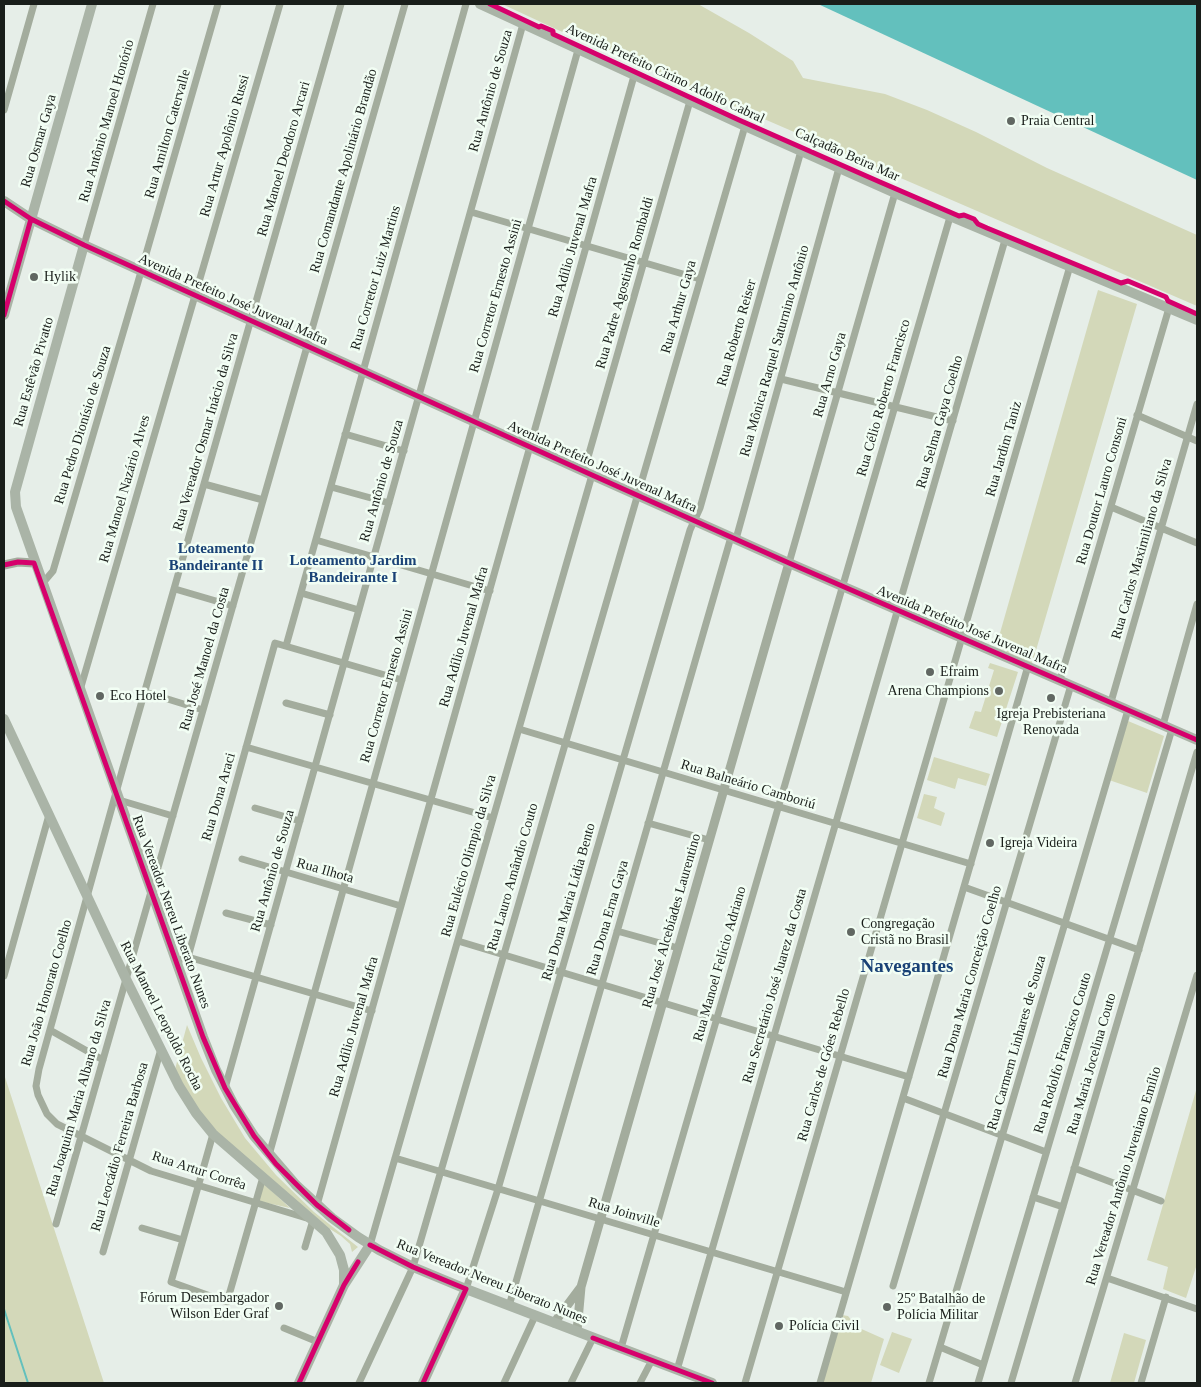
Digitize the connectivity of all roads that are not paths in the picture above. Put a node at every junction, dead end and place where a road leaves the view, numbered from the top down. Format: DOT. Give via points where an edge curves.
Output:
graph roads {
  1 [pos="34,4"];
  2 [pos="92,4"];
  3 [pos="153,4"];
  4 [pos="218,4"];
  5 [pos="280,4"];
  6 [pos="340,4"];
  7 [pos="405,4"];
  8 [pos="466,4"];
  9 [pos="480,4"];
  10 [pos="523,24"];
  11 [pos="578,50"];
  12 [pos="634,76"];
  13 [pos="690,101"];
  14 [pos="4,110"];
  15 [pos="745,126"];
  16 [pos="801,151"];
  17 [pos="839,168"];
  18 [pos="895,193"];
  19 [pos="4,201"];
  20 [pos="470,212"];
  21 [pos="950,217"];
  22 [pos="31,219"];
  23 [pos="528,229"];
  24 [pos="1005,240"];
  25 [pos="84,245"];
  26 [pos="586,246"];
  27 [pos="644,263"];
  28 [pos="1070,266"];
  29 [pos="142,271"];
  30 [pos="700,279"];
  31 [pos="195,295"];
  32 [pos="1168,308"];
  33 [pos="4,315"];
  34 [pos="251,320"];
  35 [pos="1197,320"];
  36 [pos="307,346"];
  37 [pos="363,371"];
  38 [pos="781,378"];
  39 [pos="838,392"];
  40 [pos="419,396"];
  41 [pos="1197,404"];
  42 [pos="895,407"];
  43 [pos="1137,415"];
  44 [pos="474,421"];
  45 [pos="953,421"];
  46 [pos="345,434"];
  47 [pos="1188,437"];
  48 [pos="1197,441"];
  49 [pos="530,446"];
  50 [pos="404,450"];
  51 [pos="588,473"];
  52 [pos="204,484"];
  53 [pos="331,486"];
  54 [pos="637,495"];
  55 [pos="263,500"];
  56 [pos="389,503"];
  57 [pos="1111,506"];
  58 [pos="694,520"];
  59 [pos="1161,528"];
  60 [pos="733,538"];
  61 [pos="316,540"];
  62 [pos="1197,543"];
  63 [pos="374,557"];
  64 [pos="34,563"];
  65 [pos="789,563"];
  66 [pos="4,565"];
  67 [pos="432,574"];
  68 [pos="42,584"];
  69 [pos="843,587"];
  70 [pos="175,589"];
  71 [pos="490,591"];
  72 [pos="301,593"];
  73 [pos="1197,604"];
  74 [pos="233,606"];
  75 [pos="359,610"];
  76 [pos="898,610"];
  77 [pos="962,638"];
  78 [pos="286,646"];
  79 [pos="344,663"];
  80 [pos="1028,666"];
  81 [pos="402,680"];
  82 [pos="1060,680"];
  83 [pos="1071,685"];
  84 [pos="80,691"];
  85 [pos="145,692"];
  86 [pos="1111,702"];
  87 [pos="286,703"];
  88 [pos="203,710"];
  89 [pos="1128,710"];
  90 [pos="330,715"];
  91 [pos="4,719"];
  92 [pos="1168,727"];
  93 [pos="519,729"];
  94 [pos="1197,740"];
  95 [pos="565,743"];
  96 [pos="246,747"];
  97 [pos="1197,752"];
  98 [pos="623,760"];
  99 [pos="315,767"];
  100 [pos="663,772"];
  101 [pos="373,784"];
  102 [pos="724,790"];
  103 [pos="118,796"];
  104 [pos="431,801"];
  105 [pos="778,807"];
  106 [pos="255,808"];
  107 [pos="49,815"];
  108 [pos="173,816"];
  109 [pos="493,818"];
  110 [pos="300,821"];
  111 [pos="648,823"];
  112 [pos="836,824"];
  113 [pos="709,840"];
  114 [pos="902,843"];
  115 [pos="242,859"];
  116 [pos="971,864"];
  117 [pos="286,872"];
  118 [pos="964,886"];
  119 [pos="344,889"];
  120 [pos="151,890"];
  121 [pos="87,896"];
  122 [pos="1006,902"];
  123 [pos="401,906"];
  124 [pos="226,912"];
  125 [pos="1065,923"];
  126 [pos="271,925"];
  127 [pos="617,931"];
  128 [pos="1110,940"];
  129 [pos="458,941"];
  130 [pos="678,948"];
  131 [pos="1139,950"];
  132 [pos="504,955"];
  133 [pos="188,957"];
  134 [pos="176,961"];
  135 [pos="561,972"];
  136 [pos="4,976"];
  137 [pos="256,978"];
  138 [pos="1197,978"];
  139 [pos="126,979"];
  140 [pos="602,984"];
  141 [pos="314,994"];
  142 [pos="663,1003"];
  143 [pos="372,1011"];
  144 [pos="717,1019"];
  145 [pos="50,1030"];
  146 [pos="774,1036"];
  147 [pos="161,1049"];
  148 [pos="840,1056"];
  149 [pos="102,1060"];
  150 [pos="909,1077"];
  151 [pos="225,1088"];
  152 [pos="902,1098"];
  153 [pos="944,1114"];
  154 [pos="213,1134"];
  155 [pos="1002,1135"];
  156 [pos="81,1136"];
  157 [pos="1046,1152"];
  158 [pos="269,1156"];
  159 [pos="395,1158"];
  160 [pos="129,1159"];
  161 [pos="1074,1168"];
  162 [pos="440,1172"];
  163 [pos="263,1178"];
  164 [pos="198,1186"];
  165 [pos="498,1189"];
  166 [pos="1133,1191"];
  167 [pos="1033,1197"];
  168 [pos="539,1201"];
  169 [pos="1161,1201"];
  170 [pos="256,1202"];
  171 [pos="317,1205"];
  172 [pos="1063,1207"];
  173 [pos="601,1219"];
  174 [pos="313,1220"];
  175 [pos="56,1224"];
  176 [pos="142,1228"];
  177 [pos="654,1235"];
  178 [pos="183,1240"];
  179 [pos="370,1245"];
  180 [pos="305,1247"];
  181 [pos="102,1252"];
  182 [pos="711,1252"];
  183 [pos="413,1267"];
  184 [pos="777,1272"];
  185 [pos="1107,1278"];
  186 [pos="344,1285"];
  187 [pos="893,1286"];
  188 [pos="581,1287"];
  189 [pos="466,1289"];
  190 [pos="846,1292"];
  191 [pos="1166,1297"];
  192 [pos="509,1306"];
  193 [pos="1197,1309"];
  194 [pos="536,1316"];
  195 [pos="554,1323"];
  196 [pos="284,1328"];
  197 [pos="577,1331"];
  198 [pos="593,1338"];
  199 [pos="318,1342"];
  200 [pos="940,1347"];
  201 [pos="621,1348"];
  202 [pos="652,1360"];
  203 [pos="983,1365"];
  204 [pos="677,1370"];
  205 [pos="299,1383"];
  206 [pos="359,1383"];
  207 [pos="422,1383"];
  208 [pos="504,1383"];
  209 [pos="572,1383"];
  210 [pos="640,1383"];
  211 [pos="712,1383"];
  212 [pos="745,1383"];
  213 [pos="820,1383"];
  214 [pos="929,1383"];
  215 [pos="978,1383"];
  216 [pos="1011,1383"];
  217 [pos="1075,1383"];
  218 [pos="1140,1383"];
  1 -- 14 [label="street"];
  2 -- 22 [label="main road, Rua Osmar Gaya"];
  3 -- 25 [label="street, Rua Antônio Manoel Honório"];
  4 -- 29 [label="street, Rua Amilton Catervalle"];
  5 -- 31 [label="street, Rua Artur Apolônio Russi"];
  6 -- 34 [label="street, Rua Manoel Deodoro Arcari"];
  7 -- 36 [label="street, Rua Comandante Apolinário Brandão"];
  8 -- 37 [label="street, Rua Corretor Luiz Martins"];
  9 -- 10 [label="main road, Avenida Prefeito Cirino Adolfo Cabral"];
  10 -- 11 [label="main road, Avenida Prefeito Cirino Adolfo Cabral"];
  10 -- 20 [label="street, Rua Antônio de Souza"];
  11 -- 12 [label="main road, Avenida Prefeito Cirino Adolfo Cabral"];
  11 -- 23 [label="street, Rua Corretor Ernesto Assini"];
  12 -- 13 [label="main road, Avenida Prefeito Cirino Adolfo Cabral"];
  12 -- 26 [label="street, Rua Adílio Juvenal Mafra"];
  13 -- 15 [label="main road, Avenida Prefeito Cirino Adolfo Cabral"];
  13 -- 27 [label="street, Rua Padre Agostinho Rombaldi"];
  15 -- 16 [label="main road, Avenida Prefeito Cirino Adolfo Cabral"];
  15 -- 30 [label="street, Rua Arthur Gaya"];
  16 -- 17 [label="main road, Avenida Prefeito Cirino Adolfo Cabral"];
  16 -- 58 [label="street, Rua Roberto Reiser"];
  17 -- 18 [label="main road, Avenida Prefeito Cirino Adolfo Cabral"];
  17 -- 38 [label="street, Rua Mônica Raquel Saturnino Antônio"];
  18 -- 21 [label="main road, Avenida Prefeito Cirino Adolfo Cabral"];
  18 -- 39 [label="street, Rua Arno Gaya"];
  19 -- 22 [label="main road, Avenida Prefeito José Juvenal Mafra"];
  20 -- 23 [label="street"];
  20 -- 40 [label="street, Rua Antônio de Souza"];
  21 -- 24 [label="main road, Avenida Prefeito Cirino Adolfo Cabral"];
  21 -- 42 [label="street, Rua Célio Roberto Francisco"];
  22 -- 25 [label="main road, Avenida Prefeito José Juvenal Mafra"];
  22 -- 33 [label="main road, Rua Osmar Gaya"];
  23 -- 26 [label="street"];
  23 -- 44 [label="street, Rua Corretor Ernesto Assini"];
  24 -- 28 [label="main road, Avenida Prefeito Cirino Adolfo Cabral"];
  24 -- 45 [label="street, Rua Selma Gaya Coelho"];
  25 -- 29 [label="main road, Avenida Prefeito José Juvenal Mafra"];
  25 -- 64 [label="main road, Rua Estêvão Pivatto" via="15,492 16,507"];
  26 -- 27 [label="street"];
  26 -- 49 [label="street, Rua Adílio Juvenal Mafra"];
  27 -- 30 [label="street"];
  27 -- 51 [label="street, Rua Padre Agostinho Rombaldi"];
  28 -- 32 [label="main road, Avenida Prefeito Cirino Adolfo Cabral"];
  28 -- 77 [label="street, Rua Jardim Taniz"];
  29 -- 31 [label="main road, Avenida Prefeito José Juvenal Mafra"];
  29 -- 68 [label="street, Rua Pedro Dionísio de Souza" via="52,571"];
  30 -- 54 [label="street, Rua Arthur Gaya"];
  31 -- 34 [label="main road, Avenida Prefeito José Juvenal Mafra"];
  31 -- 84 [label="street, Rua Manoel Nazário Alves"];
  32 -- 35 [label="main road, Avenida Prefeito Cirino Adolfo Cabral"];
  32 -- 43 [label="street, Rua Doutor Lauro Consoni"];
  34 -- 36 [label="main road, Avenida Prefeito José Juvenal Mafra"];
  34 -- 52 [label="street, Rua Vereador Osmar Inácio da Silva"];
  36 -- 37 [label="main road, Avenida Prefeito José Juvenal Mafra"];
  36 -- 55 [label="street, Rua José Manoel da Costa"];
  37 -- 40 [label="main road, Avenida Prefeito José Juvenal Mafra"];
  37 -- 46 [label="street, Rua Corretor Luiz Martins"];
  38 -- 39 [label="street"];
  38 -- 60 [label="street, Rua Mônica Raquel Saturnino Antônio"];
  39 -- 42 [label="street"];
  39 -- 65 [label="street, Rua Arno Gaya"];
  40 -- 44 [label="main road, Avenida Prefeito José Juvenal Mafra"];
  40 -- 50 [label="street, Rua Antônio de Souza"];
  41 -- 47 [label="street, Rua Carlos Maximiliano da Silva"];
  42 -- 45 [label="street"];
  42 -- 69 [label="street, Rua Célio Roberto Francisco"];
  43 -- 47 [label="street"];
  43 -- 57 [label="street, Rua Doutor Lauro Consoni"];
  44 -- 49 [label="main road, Avenida Prefeito José Juvenal Mafra"];
  44 -- 67 [label="street, Rua Corretor Ernesto Assini"];
  45 -- 76 [label="street, Rua Selma Gaya Coelho"];
  46 -- 50 [label="street"];
  46 -- 53 [label="street, Rua Corretor Luiz Martins"];
  47 -- 48 [label="street"];
  47 -- 59 [label="street, Rua Carlos Maximiliano da Silva"];
  49 -- 51 [label="main road, Avenida Prefeito José Juvenal Mafra"];
  49 -- 71 [label="street, Rua Adílio Juvenal Mafra"];
  50 -- 56 [label="street, Rua Antônio de Souza"];
  51 -- 54 [label="main road, Avenida Prefeito José Juvenal Mafra"];
  51 -- 93 [label="street, Rua Eulécio Olímpio da Silva"];
  52 -- 55 [label="street"];
  52 -- 70 [label="street, Rua Vereador Osmar Inácio da Silva"];
  53 -- 56 [label="street"];
  53 -- 61 [label="street, Rua Corretor Luiz Martins"];
  54 -- 58 [label="main road, Avenida Prefeito José Juvenal Mafra"];
  54 -- 95 [label="street, Rua Lauro Amândio Couto"];
  55 -- 74 [label="street, Rua José Manoel da Costa"];
  56 -- 63 [label="street, Rua Antônio de Souza"];
  57 -- 59 [label="street"];
  57 -- 82 [label="street, Rua Doutor Lauro Consoni"];
  58 -- 60 [label="main road, Avenida Prefeito José Juvenal Mafra"];
  58 -- 98 [label="street, Rua Dona Maria Lídia Bento"];
  59 -- 62 [label="street"];
  59 -- 86 [label="street, Rua Carlos Maximiliano da Silva"];
  60 -- 65 [label="main road, Avenida Prefeito José Juvenal Mafra"];
  60 -- 100 [label="street, Rua Dona Erna Gaya"];
  61 -- 63 [label="street"];
  61 -- 72 [label="street, Rua Corretor Luiz Martins"];
  63 -- 67 [label="street"];
  63 -- 75 [label="street, Rua Antônio de Souza"];
  64 -- 66 [label="street"];
  64 -- 68 [label="main road, Rua Vereador Nereu Liberato Nunes"];
  65 -- 69 [label="main road, Avenida Prefeito José Juvenal Mafra"];
  65 -- 102 [label="street, Rua José Alcebíades Laurentino"];
  67 -- 71 [label="street"];
  67 -- 81 [label="street, Rua Corretor Ernesto Assini"];
  68 -- 84 [label="main road, Rua Vereador Nereu Liberato Nunes"];
  69 -- 76 [label="main road, Avenida Prefeito José Juvenal Mafra"];
  69 -- 105 [label="street, Rua Manoel Felício Adriano"];
  70 -- 74 [label="street"];
  70 -- 85 [label="street, Rua Vereador Osmar Inácio da Silva"];
  71 -- 104 [label="street, Rua Adílio Juvenal Mafra"];
  72 -- 75 [label="street"];
  72 -- 78 [label="street, Rua Corretor Luiz Martins"];
  73 -- 92 [label="street, Rua Rodolfo Francisco Couto"];
  74 -- 88 [label="street, Rua José Manoel da Costa"];
  75 -- 79 [label="street, Rua Antônio de Souza"];
  76 -- 77 [label="main road, Avenida Prefeito José Juvenal Mafra"];
  76 -- 112 [label="street, Rua Secretário José Juarez da Costa"];
  77 -- 80 [label="main road, Avenida Prefeito José Juvenal Mafra"];
  77 -- 114 [label="street, Rua Carlos de Góes Rebello"];
  78 -- 79 [label="street"];
  78 -- 96 [label="street, Rua Dona Araci" via="275,643"];
  79 -- 81 [label="street"];
  79 -- 90 [label="street, Rua Antônio de Souza"];
  80 -- 82 [label="main road, Avenida Prefeito José Juvenal Mafra"];
  80 -- 116 [label="street"];
  81 -- 101 [label="street, Rua Corretor Ernesto Assini"];
  82 -- 83 [label="main road, Avenida Prefeito José Juvenal Mafra"];
  83 -- 86 [label="main road, Avenida Prefeito José Juvenal Mafra"];
  83 -- 122 [label="street, Rua Dona Maria Conceição Coelho"];
  84 -- 103 [label="main road, Rua Vereador Nereu Liberato Nunes"];
  85 -- 88 [label="street"];
  85 -- 103 [label="street, Rua Vereador Osmar Inácio da Silva"];
  86 -- 89 [label="main road, Avenida Prefeito José Juvenal Mafra"];
  87 -- 90 [label="street"];
  88 -- 108 [label="street, Rua José Manoel da Costa"];
  89 -- 92 [label="main road, Avenida Prefeito José Juvenal Mafra"];
  89 -- 125 [label="street, Rua Carmem Linhares de Souza"];
  90 -- 99 [label="street, Rua Antônio de Souza"];
  91 -- 107 [label="main road, Rua Manoel Leopoldo Rocha"];
  92 -- 94 [label="main road, Avenida Prefeito José Juvenal Mafra"];
  92 -- 128 [label="street, Rua Rodolfo Francisco Couto"];
  93 -- 95 [label="street, Rua Balneário Camboriú"];
  93 -- 109 [label="street, Rua Eulécio Olímpio da Silva"];
  95 -- 98 [label="street, Rua Balneário Camboriú"];
  95 -- 132 [label="street, Rua Lauro Amândio Couto"];
  96 -- 99 [label="street"];
  96 -- 133 [label="street, Rua Dona Araci"];
  97 -- 131 [label="street, Rua Maria Jocelina Couto"];
  98 -- 100 [label="street, Rua Balneário Camboriú"];
  98 -- 135 [label="street, Rua Dona Maria Lídia Bento"];
  99 -- 101 [label="street"];
  99 -- 110 [label="street, Rua Antônio de Souza"];
  100 -- 102 [label="street, Rua Balneário Camboriú"];
  100 -- 111 [label="street, Rua Dona Erna Gaya"];
  101 -- 104 [label="street"];
  101 -- 119 [label="street, Rua Corretor Ernesto Assini"];
  102 -- 105 [label="street, Rua Balneário Camboriú"];
  102 -- 113 [label="street, Rua José Alcebíades Laurentino"];
  103 -- 108 [label="street"];
  103 -- 120 [label="main road, Rua Vereador Nereu Liberato Nunes"];
  103 -- 121 [label="street, Rua Vereador Osmar Inácio da Silva"];
  104 -- 109 [label="street"];
  104 -- 123 [label="street, Rua Adílio Juvenal Mafra"];
  105 -- 112 [label="street, Rua Balneário Camboriú"];
  105 -- 144 [label="street, Rua Manoel Felício Adriano"];
  106 -- 110 [label="street"];
  107 -- 121 [label="main road, Rua Manoel Leopoldo Rocha"];
  107 -- 136 [label="street"];
  108 -- 120 [label="street, Rua José Manoel da Costa"];
  109 -- 129 [label="street, Rua Eulécio Olímpio da Silva"];
  110 -- 117 [label="street, Rua Antônio de Souza"];
  111 -- 113 [label="street"];
  111 -- 127 [label="street, Rua Dona Erna Gaya"];
  112 -- 114 [label="street, Rua Balneário Camboriú"];
  112 -- 146 [label="street, Rua Secretário José Juarez da Costa"];
  113 -- 130 [label="street, Rua José Alcebíades Laurentino"];
  114 -- 116 [label="street, Rua Balneário Camboriú"];
  114 -- 148 [label="street, Rua Carlos de Góes Rebello"];
  115 -- 117 [label="street, Rua Ilhota"];
  116 -- 118 [label="street"];
  117 -- 119 [label="street, Rua Ilhota"];
  117 -- 126 [label="street, Rua Antônio de Souza"];
  118 -- 122 [label="street"];
  118 -- 150 [label="street"];
  119 -- 123 [label="street, Rua Ilhota"];
  119 -- 141 [label="street, Rua Corretor Ernesto Assini"];
  120 -- 134 [label="main road, Rua Vereador Nereu Liberato Nunes"];
  120 -- 139 [label="street, Rua José Manoel da Costa"];
  121 -- 139 [label="main road, Rua Manoel Leopoldo Rocha"];
  121 -- 145 [label="street, Rua João Honorato Coelho"];
  122 -- 125 [label="street"];
  122 -- 153 [label="street, Rua Dona Maria Conceição Coelho"];
  123 -- 143 [label="street, Rua Adílio Juvenal Mafra"];
  124 -- 126 [label="street"];
  125 -- 128 [label="street"];
  125 -- 155 [label="street, Rua Carmem Linhares de Souza"];
  126 -- 137 [label="street, Rua Antônio de Souza"];
  127 -- 130 [label="street"];
  127 -- 140 [label="street, Rua Dona Erna Gaya"];
  128 -- 131 [label="street"];
  128 -- 157 [label="street, Rua Rodolfo Francisco Couto"];
  129 -- 132 [label="street"];
  129 -- 159 [label="street, Rua Eulécio Olímpio da Silva"];
  130 -- 142 [label="street, Rua José Alcebíades Laurentino"];
  131 -- 161 [label="street, Rua Maria Jocelina Couto"];
  132 -- 135 [label="street"];
  132 -- 162 [label="street, Rua Lauro Amândio Couto"];
  133 -- 134 [label="street"];
  133 -- 137 [label="street"];
  134 -- 151 [label="main road, Rua Vereador Nereu Liberato Nunes"];
  135 -- 140 [label="street"];
  135 -- 165 [label="street, Rua Dona Maria Lídia Bento"];
  137 -- 141 [label="street"];
  137 -- 151 [label="street, Rua Antônio de Souza"];
  138 -- 166 [label="street, Rua Vereador Antônio Juveniano Emílio"];
  139 -- 147 [label="main road, Rua Manoel Leopoldo Rocha"];
  139 -- 149 [label="street, Rua Joaquim Maria Albano da Silva"];
  140 -- 142 [label="street"];
  140 -- 168 [label="street, Rua Dona Erna Gaya"];
  141 -- 143 [label="street"];
  141 -- 158 [label="street, Rua Corretor Ernesto Assini"];
  142 -- 144 [label="street"];
  142 -- 173 [label="street, Rua José Alcebíades Laurentino"];
  143 -- 171 [label="street, Rua Adílio Juvenal Mafra"];
  144 -- 146 [label="street"];
  144 -- 177 [label="street, Rua Manoel Felício Adriano"];
  145 -- 149 [label="street"];
  145 -- 156 [label="street, Rua João Honorato Coelho" via="37,1078 38,1095 52,1120"];
  146 -- 148 [label="street"];
  146 -- 182 [label="street, Rua Secretário José Juarez da Costa"];
  147 -- 154 [label="main road, Rua Manoel Leopoldo Rocha" via="179,1086"];
  147 -- 160 [label="street, Rua Leocádio Ferreira Barbosa"];
  148 -- 150 [label="street"];
  148 -- 184 [label="street, Rua Carlos de Góes Rebello"];
  149 -- 156 [label="street, Rua Joaquim Maria Albano da Silva"];
  150 -- 152 [label="street"];
  151 -- 158 [label="main road, Rua Vereador Nereu Liberato Nunes"];
  152 -- 153 [label="street"];
  152 -- 190 [label="street"];
  153 -- 155 [label="street"];
  153 -- 187 [label="street, Rua Dona Maria Conceição Coelho"];
  154 -- 163 [label="main road, Rua Manoel Leopoldo Rocha"];
  154 -- 164 [label="street"];
  155 -- 157 [label="street"];
  155 -- 200 [label="street, Rua Carmem Linhares de Souza"];
  156 -- 160 [label="street, Rua Artur Corrêa"];
  156 -- 175 [label="street, Rua Joaquim Maria Albano da Silva"];
  157 -- 167 [label="street, Rua Rodolfo Francisco Couto"];
  158 -- 171 [label="main road, Rua Vereador Nereu Liberato Nunes"];
  159 -- 162 [label="street, Rua Joinville"];
  159 -- 179 [label="street, Rua Eulécio Olímpio da Silva"];
  160 -- 164 [label="street, Rua Artur Corrêa" via="159,1174"];
  160 -- 181 [label="street, Rua Leocádio Ferreira Barbosa"];
  161 -- 166 [label="street"];
  161 -- 172 [label="street, Rua Maria Jocelina Couto"];
  162 -- 165 [label="street, Rua Joinville"];
  162 -- 183 [label="street, Rua Lauro Amândio Couto"];
  163 -- 170 [label="street"];
  163 -- 174 [label="main road, Rua Manoel Leopoldo Rocha"];
  164 -- 170 [label="street, Rua Artur Corrêa"];
  164 -- 178 [label="street"];
  165 -- 168 [label="street, Rua Joinville"];
  165 -- 189 [label="street, Rua Dona Maria Lídia Bento"];
  166 -- 169 [label="street"];
  166 -- 185 [label="street, Rua Vereador Antônio Juveniano Emílio"];
  167 -- 172 [label="street"];
  167 -- 203 [label="street, Rua Rodolfo Francisco Couto"];
  168 -- 173 [label="street, Rua Joinville"];
  168 -- 192 [label="street, Rua Dona Erna Gaya"];
  170 -- 174 [label="street, Rua Artur Corrêa"];
  170 -- 178 [label="street" via="227,1302 171,1282"];
  171 -- 179 [label="main road, Rua Vereador Nereu Liberato Nunes"];
  172 -- 216 [label="street, Rua Maria Jocelina Couto"];
  173 -- 177 [label="street, Rua Joinville"];
  173 -- 188 [label="street, Rua José Alcebíades Laurentino"];
  174 -- 180 [label="street"];
  174 -- 186 [label="main road, Rua Manoel Leopoldo Rocha" via="340,1255"];
  176 -- 178 [label="street"];
  177 -- 182 [label="street, Rua Joinville"];
  177 -- 201 [label="street, Rua Manoel Felício Adriano"];
  179 -- 183 [label="main road, Rua Vereador Nereu Liberato Nunes"];
  179 -- 186 [label="main road"];
  182 -- 184 [label="street, Rua Joinville"];
  182 -- 204 [label="street, Rua Secretário José Juarez da Costa"];
  183 -- 189 [label="main road, Rua Vereador Nereu Liberato Nunes"];
  183 -- 206 [label="street, Rua Lauro Amândio Couto"];
  184 -- 190 [label="street, Rua Joinville"];
  184 -- 212 [label="street, Rua Carlos de Góes Rebello"];
  185 -- 191 [label="street"];
  185 -- 217 [label="street, Rua Vereador Antônio Juveniano Emílio"];
  186 -- 199 [label="main road"];
  188 -- 195 [label="street, Rua José Alcebíades Laurentino"];
  188 -- 197 [label="street, Rua José Alcebíades Laurentino"];
  189 -- 192 [label="main road, Rua Vereador Nereu Liberato Nunes"];
  189 -- 207 [label="main road"];
  190 -- 213 [label="street"];
  191 -- 193 [label="street"];
  191 -- 218 [label="street"];
  192 -- 194 [label="main road, Rua Vereador Nereu Liberato Nunes"];
  194 -- 195 [label="main road, Rua Vereador Nereu Liberato Nunes"];
  194 -- 208 [label="street"];
  195 -- 197 [label="main road, Rua Vereador Nereu Liberato Nunes"];
  196 -- 199 [label="street"];
  197 -- 198 [label="main road, Rua Vereador Nereu Liberato Nunes"];
  198 -- 201 [label="main road, Rua Vereador Nereu Liberato Nunes"];
  198 -- 209 [label="street"];
  199 -- 205 [label="main road"];
  200 -- 203 [label="street"];
  200 -- 214 [label="street, Rua Carmem Linhares de Souza"];
  201 -- 202 [label="main road, Rua Vereador Nereu Liberato Nunes"];
  202 -- 204 [label="main road, Rua Vereador Nereu Liberato Nunes"];
  202 -- 210 [label="street"];
  203 -- 215 [label="street, Rua Rodolfo Francisco Couto"];
  204 -- 211 [label="main road, Rua Vereador Nereu Liberato Nunes"];
}
